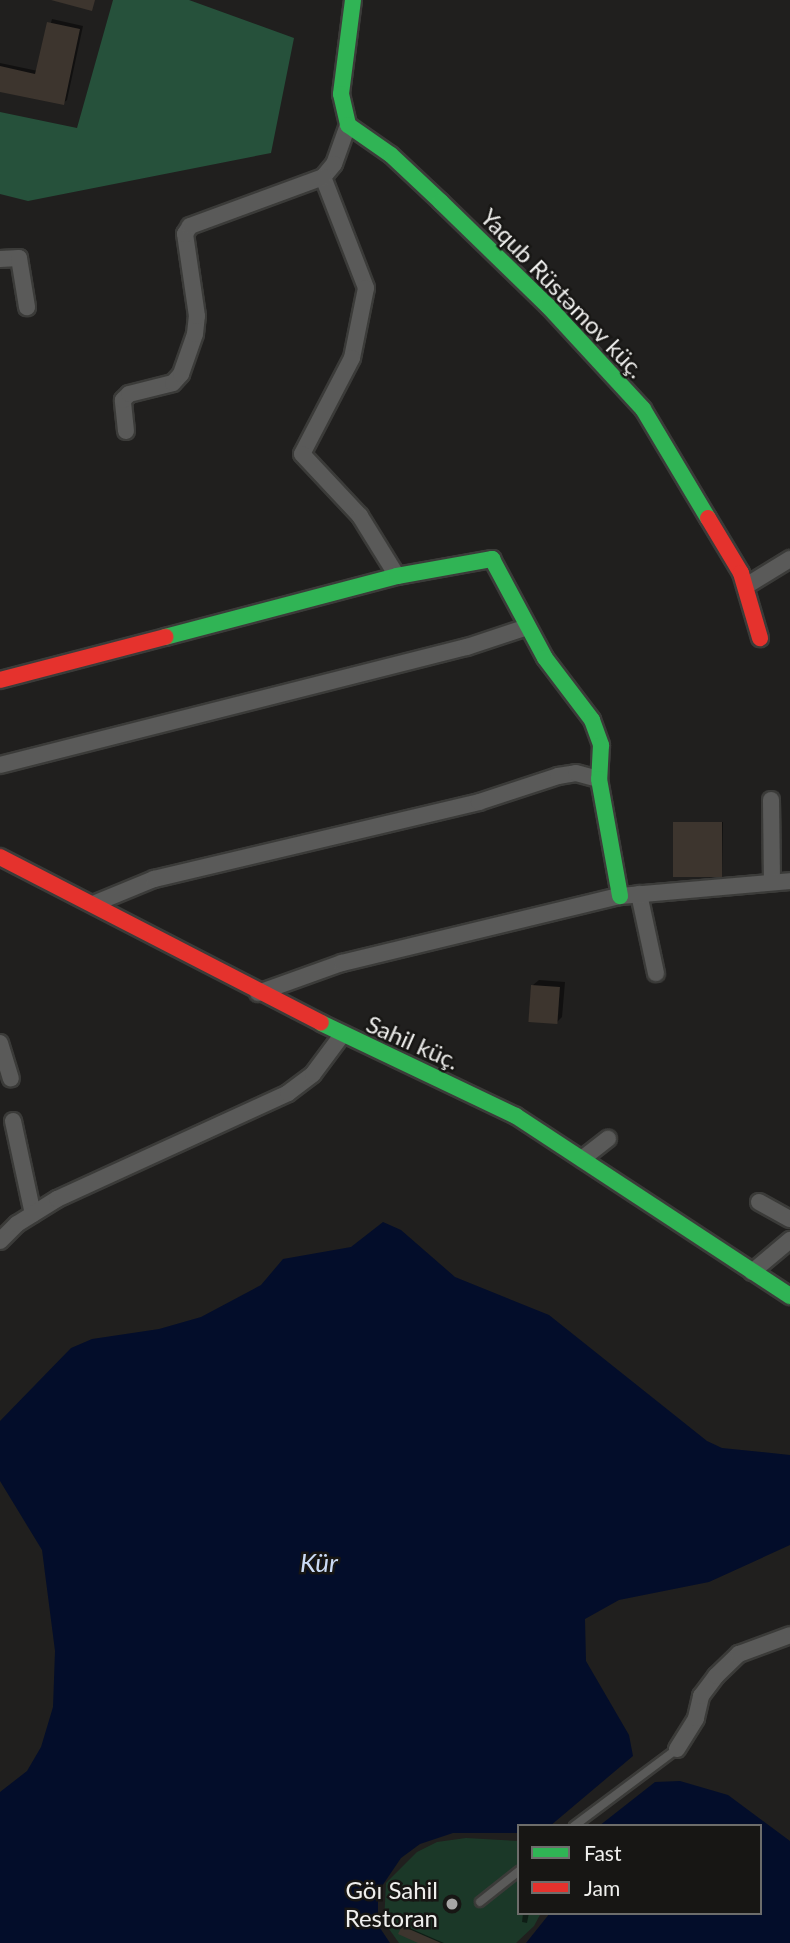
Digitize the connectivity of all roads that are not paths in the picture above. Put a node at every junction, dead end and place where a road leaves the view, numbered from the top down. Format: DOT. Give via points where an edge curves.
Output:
graph roads {
  1 [pos="353,0"];
  2 [pos="348,125"];
  3 [pos="323,177"];
  4 [pos="0,259"];
  5 [pos="27,307"];
  6 [pos="126,431"];
  7 [pos="790,559"];
  8 [pos="397,576"];
  9 [pos="746,586"];
  10 [pos="527,627"];
  11 [pos="760,638"];
  12 [pos="0,680"];
  13 [pos="0,765"];
  14 [pos="598,779"];
  15 [pos="771,800"];
  16 [pos="0,857"];
  17 [pos="772,881"];
  18 [pos="790,881"];
  19 [pos="639,894"];
  20 [pos="620,896"];
  21 [pos="93,904"];
  22 [pos="656,973"];
  23 [pos="258,993"];
  24 [pos="342,1035"];
  25 [pos="0,1044"];
  26 [pos="11,1078"];
  27 [pos="13,1121"];
  28 [pos="608,1139"];
  29 [pos="582,1160"];
  30 [pos="759,1202"];
  31 [pos="33,1214"];
  32 [pos="790,1219"];
  33 [pos="790,1240"];
  34 [pos="0,1241"];
  35 [pos="752,1272"];
  36 [pos="790,1296"];
  37 [pos="790,1635"];
  38 [pos="677,1749"];
  39 [pos="577,1824"];
  40 [pos="517,1873"];
  41 [pos="480,1902"];
  1 -- 2 [label="street" via="341,94"];
  2 -- 3 [label="street" via="334,164"];
  2 -- 9 [label="street, Yaqub Rüstəmov küç." via="391,155 441,202 548,306 643,409"];
  3 -- 6 [label="street" via="190,226 184,234 197,316 195,334 181,374 173,383 128,394 123,400"];
  3 -- 8 [label="street" via="366,288 352,358 302,454 360,516"];
  4 -- 5 [label="street" via="19,258"];
  7 -- 9 [label="street"];
  8 -- 10 [label="street" via="492,559"];
  8 -- 12 [label="street"];
  9 -- 11 [label="street, Yaqub Rüstəmov küç."];
  10 -- 13 [label="street" via="467,647"];
  10 -- 14 [label="street" via="592,720 601,745"];
  14 -- 20 [label="street"];
  14 -- 21 [label="street" via="576,773 558,776 479,802 155,879"];
  15 -- 17 [label="street"];
  16 -- 21 [label="street, Sahil küç."];
  17 -- 18 [label="street"];
  17 -- 19 [label="street"];
  19 -- 20 [label="street"];
  19 -- 22 [label="street"];
  20 -- 23 [label="street" via="342,963"];
  21 -- 23 [label="street, Sahil küç."];
  23 -- 24 [label="street, Sahil küç."];
  24 -- 29 [label="street, Sahil küç." via="516,1116"];
  24 -- 31 [label="street" via="313,1074 288,1093"];
  25 -- 26 [label="street"];
  27 -- 31 [label="street"];
  28 -- 29 [label="street"];
  29 -- 35 [label="street, Sahil küç."];
  30 -- 32 [label="street"];
  31 -- 34 [label="street"];
  33 -- 35 [label="street"];
  35 -- 36 [label="street, Sahil küç."];
  37 -- 38 [label="street" via="738,1654 716,1676 701,1696 696,1718"];
  38 -- 39 [label="lane"];
  40 -- 41 [label="lane"];
}
